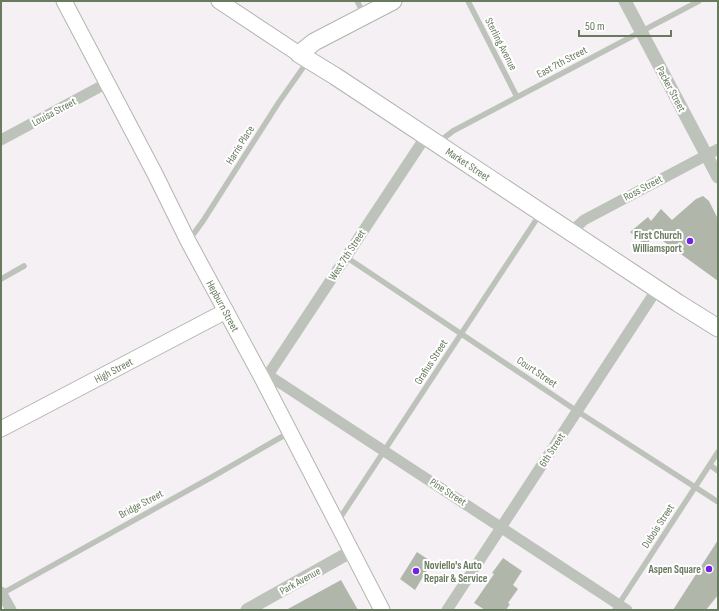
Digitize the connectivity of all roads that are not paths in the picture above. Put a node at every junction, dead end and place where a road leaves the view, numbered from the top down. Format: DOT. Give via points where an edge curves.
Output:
graph roads {
  1 [pos="64,1"];
  2 [pos="219,1"];
  3 [pos="393,1"];
  4 [pos="468,1"];
  5 [pos="625,1"];
  6 [pos="699,1"];
  7 [pos="361,8"];
  8 [pos="641,32"];
  9 [pos="304,57"];
  10 [pos="106,83"];
  11 [pos="517,97"];
  12 [pos="1,140"];
  13 [pos="432,140"];
  14 [pos="712,152"];
  15 [pos="718,176"];
  16 [pos="541,212"];
  17 [pos="571,232"];
  18 [pos="188,241"];
  19 [pos="346,257"];
  20 [pos="24,266"];
  21 [pos="1,279"];
  22 [pos="657,289"];
  23 [pos="226,311"];
  24 [pos="718,328"];
  25 [pos="461,334"];
  26 [pos="265,376"];
  27 [pos="577,411"];
  28 [pos="1,429"];
  29 [pos="290,432"];
  30 [pos="384,450"];
  31 [pos="718,452"];
  32 [pos="710,465"];
  33 [pos="718,471"];
  34 [pos="695,487"];
  35 [pos="718,502"];
  36 [pos="337,522"];
  37 [pos="501,527"];
  38 [pos="352,551"];
  39 [pos="1,593"];
  40 [pos="620,608"];
  41 [pos="11,610"];
  42 [pos="247,610"];
  43 [pos="382,610"];
  44 [pos="447,610"];
  1 -- 10 [label="main road, Hepburn Street"];
  2 -- 9 [label="main road, Market Street"];
  3 -- 7 [label="main road"];
  4 -- 11 [label="lane, Sterling Avenue"];
  5 -- 8 [label="street, Packer Street"];
  6 -- 8 [label="lane, East 7th Street"];
  7 -- 9 [label="main road" via="314,42"];
  8 -- 11 [label="lane, East 7th Street"];
  8 -- 14 [label="street, Packer Street"];
  9 -- 13 [label="main road, Market Street"];
  9 -- 18 [label="lane, Harris Place" via="279,102"];
  10 -- 12 [label="street, Louisa Street"];
  10 -- 18 [label="main road, Hepburn Street"];
  11 -- 13 [label="lane, East 7th Street" via="444,138"];
  13 -- 16 [label="main road, Market Street"];
  13 -- 19 [label="street, West 7th Street"];
  14 -- 15 [label="street, Packer Street"];
  14 -- 17 [label="street, Ross Street" via="584,220"];
  16 -- 17 [label="main road, Market Street"];
  16 -- 25 [label="lane, Grafius Street"];
  17 -- 22 [label="main road, Market Street"];
  18 -- 23 [label="main road, Hepburn Street"];
  19 -- 25 [label="lane, Court Street"];
  19 -- 26 [label="street, West 7th Street"];
  20 -- 21 [label="lane"];
  22 -- 24 [label="main road, Market Street"];
  22 -- 27 [label="street, 6th Street"];
  23 -- 26 [label="main road, Hepburn Street"];
  23 -- 28 [label="main road, High Street"];
  25 -- 27 [label="lane, Court Street"];
  25 -- 30 [label="lane, Grafius Street"];
  26 -- 29 [label="main road, Hepburn Street"];
  26 -- 30 [label="street, Pine Street"];
  27 -- 34 [label="lane, Court Street"];
  27 -- 37 [label="street, 6th Street"];
  29 -- 36 [label="main road, Hepburn Street"];
  29 -- 39 [label="lane, Bridge Street"];
  30 -- 36 [label="lane, Grafius Street"];
  30 -- 37 [label="street, Pine Street"];
  31 -- 32 [label="lane, Dubois Street"];
  32 -- 33 [label="lane"];
  32 -- 34 [label="lane, Dubois Street"];
  34 -- 35 [label="lane, Court Street"];
  34 -- 40 [label="lane, Dubois Street"];
  36 -- 38 [label="main road, Hepburn Street"];
  37 -- 40 [label="street, Pine Street"];
  37 -- 44 [label="street, 6th Street"];
  38 -- 42 [label="street, Park Avenue"];
  38 -- 43 [label="main road, Hepburn Street"];
  39 -- 41 [label="street"];
}
